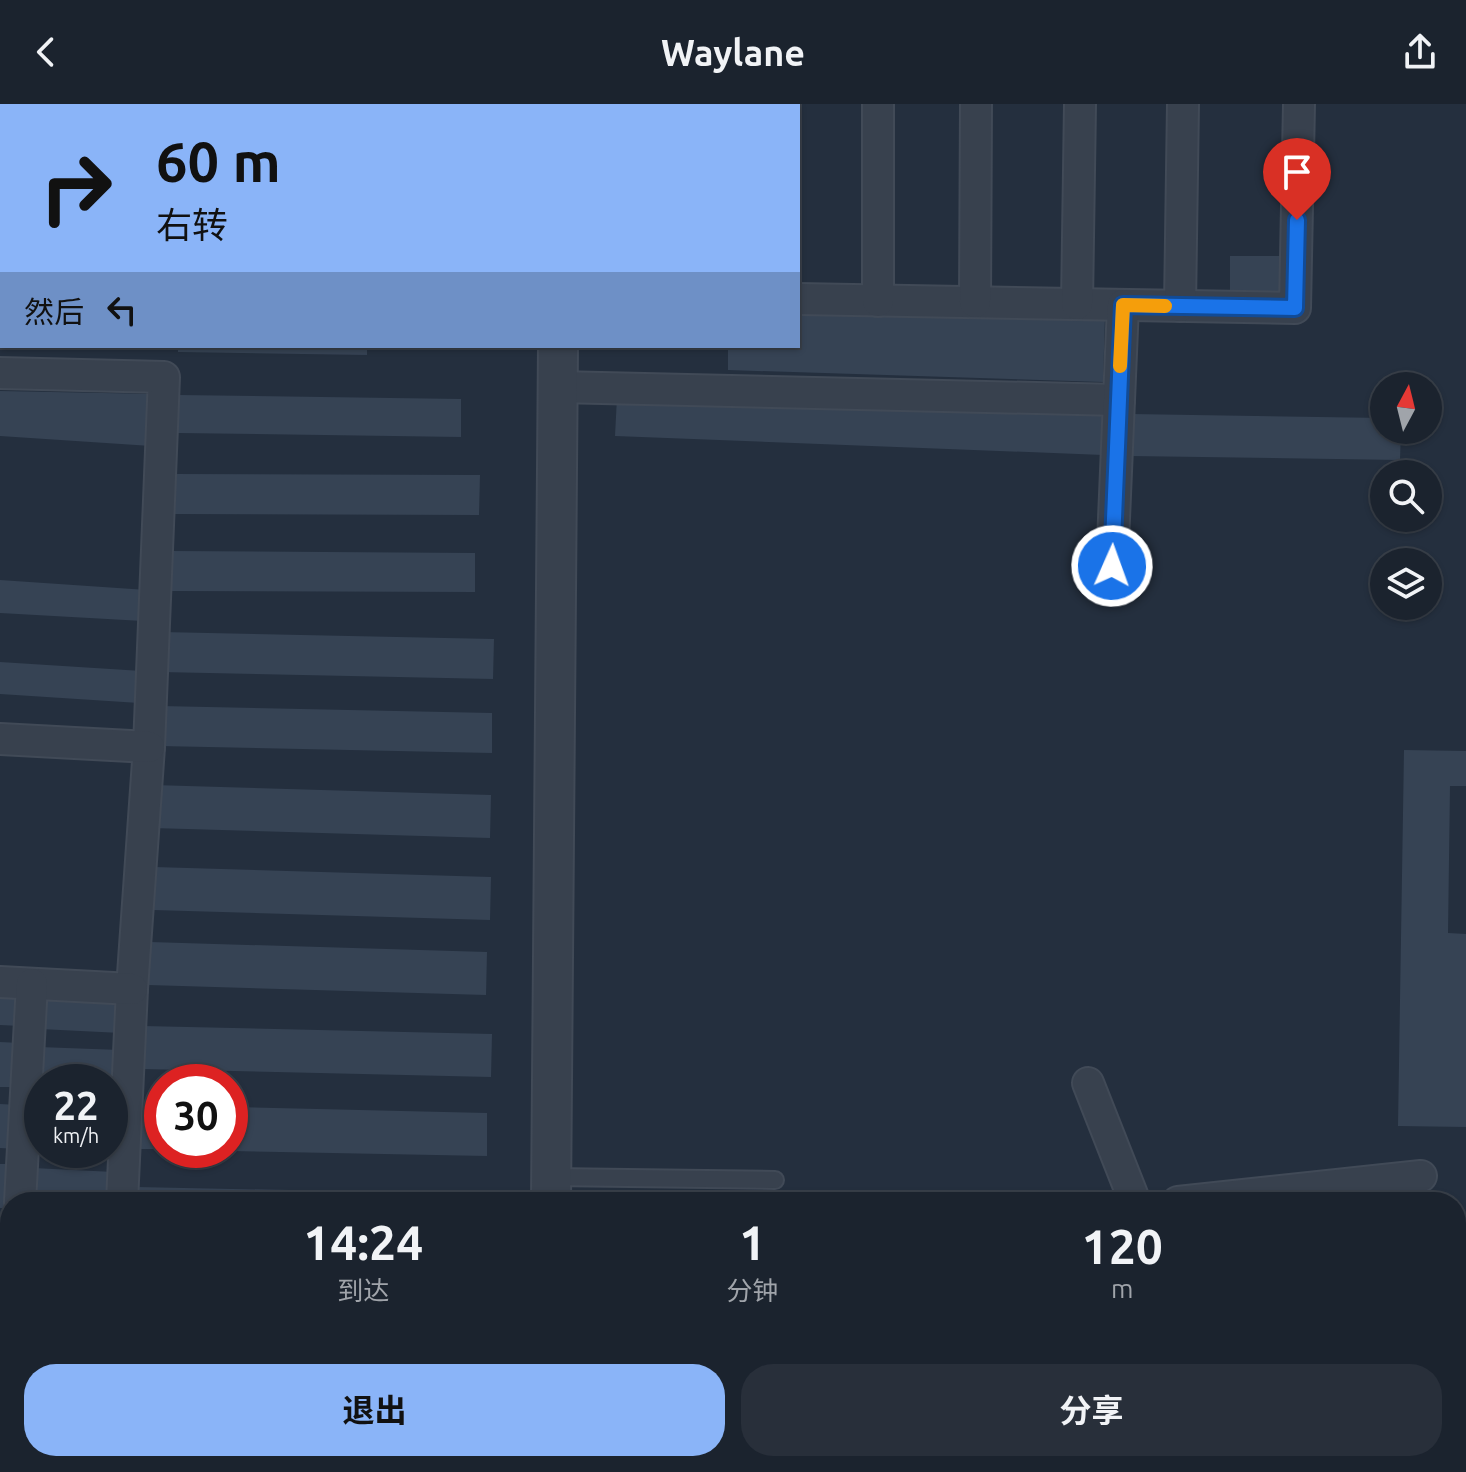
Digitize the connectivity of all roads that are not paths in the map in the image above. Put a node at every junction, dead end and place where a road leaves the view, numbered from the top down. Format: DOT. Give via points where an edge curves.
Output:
graph roads {
  1 [pos="878,104"];
  2 [pos="976,104"];
  3 [pos="1080,104"];
  4 [pos="1183,104"];
  5 [pos="1299,104"];
  6 [pos="800,299"];
  7 [pos="878,301"];
  8 [pos="975,302"];
  9 [pos="1077,304"];
  10 [pos="1123,305"];
  11 [pos="1180,306"];
  12 [pos="558,348"];
  13 [pos="0,373"];
  14 [pos="558,387"];
  15 [pos="1119,400"];
  16 [pos="1112,566"];
  17 [pos="0,739"];
  18 [pos="149,747"];
  19 [pos="0,982"];
  20 [pos="32,984"];
  21 [pos="132,989"];
  22 [pos="1088,1083"];
  23 [pos="1421,1176"];
  24 [pos="775,1180"];
  25 [pos="551,1189"];
  26 [pos="21,1192"];
  27 [pos="122,1192"];
  28 [pos="1131,1192"];
  29 [pos="1271,1192"];
  1 -- 7 [label="street"];
  2 -- 8 [label="street"];
  3 -- 9 [label="street"];
  4 -- 11 [label="street"];
  5 -- 11 [label="street" via="1295,308"];
  6 -- 7 [label="street"];
  7 -- 8 [label="street"];
  8 -- 9 [label="street"];
  9 -- 10 [label="street"];
  10 -- 11 [label="street"];
  10 -- 15 [label="street"];
  12 -- 14 [label="street"];
  13 -- 18 [label="street" via="164,377"];
  14 -- 15 [label="street"];
  14 -- 25 [label="street"];
  15 -- 16 [label="street"];
  17 -- 18 [label="street"];
  18 -- 21 [label="street"];
  19 -- 20 [label="street"];
  20 -- 21 [label="street"];
  20 -- 26 [label="street"];
  21 -- 27 [label="street"];
  22 -- 28 [label="street"];
  23 -- 29 [label="street"];
  24 -- 25 [label="lane"];
}
